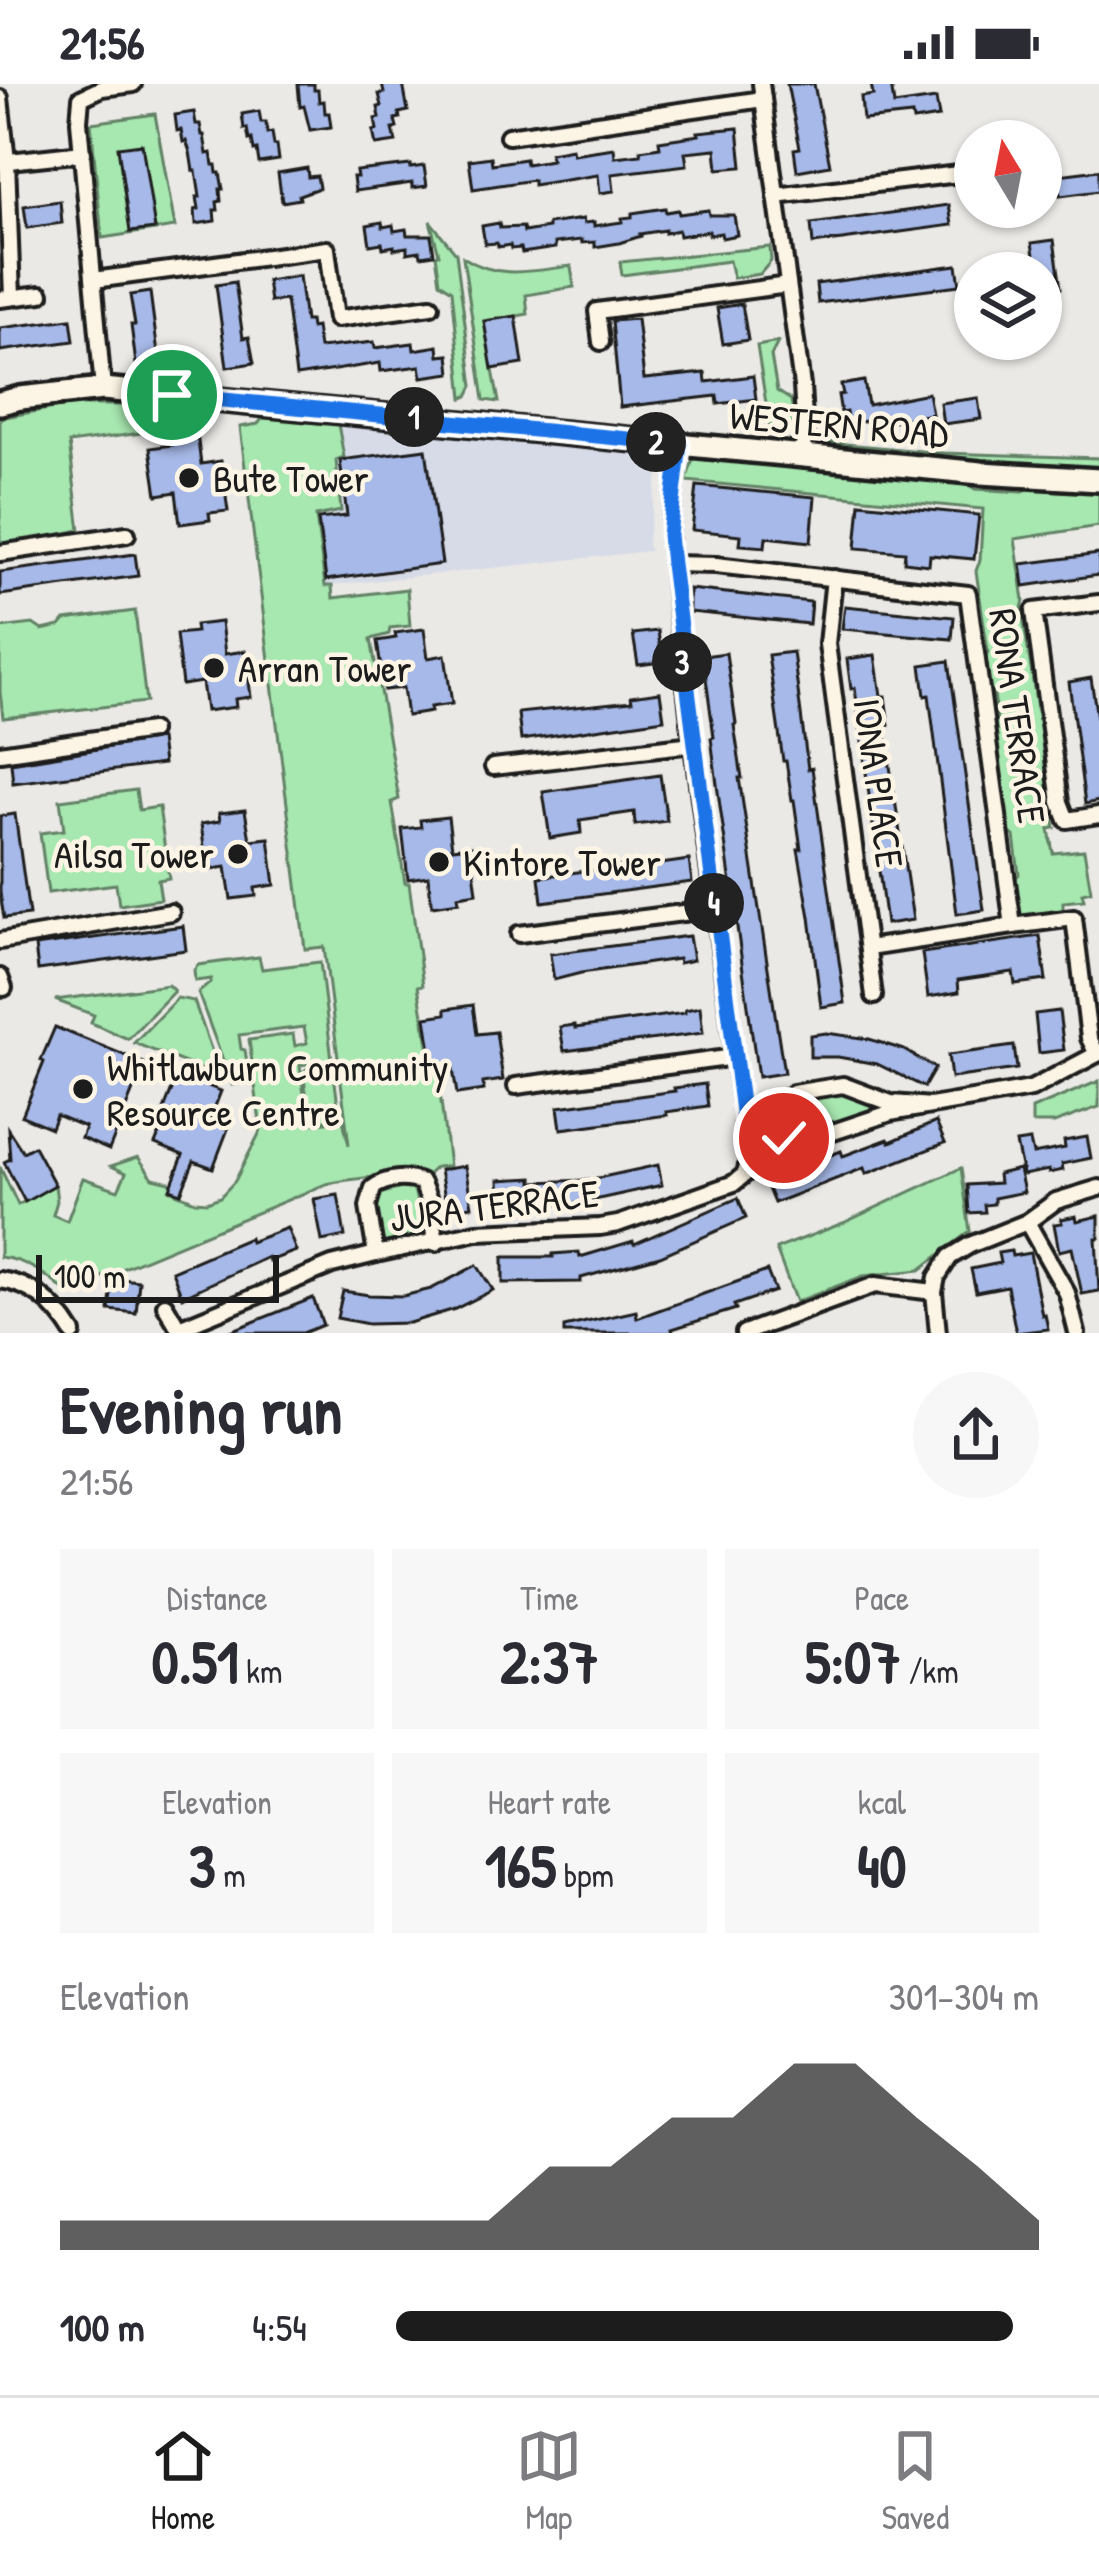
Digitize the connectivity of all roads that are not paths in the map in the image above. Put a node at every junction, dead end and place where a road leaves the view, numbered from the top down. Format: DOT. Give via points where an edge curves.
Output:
graph roads {
  1 [pos="133,84"];
  2 [pos="762,92"];
  3 [pos="0,98"];
  4 [pos="508,136"];
  5 [pos="82,153"];
  6 [pos="3,162"];
  7 [pos="954,175"];
  8 [pos="776,196"];
  9 [pos="94,280"];
  10 [pos="788,285"];
  11 [pos="40,294"];
  12 [pos="6,298"];
  13 [pos="431,306"];
  14 [pos="602,342"];
  15 [pos="103,389"];
  16 [pos="0,403"];
  17 [pos="680,444"];
  18 [pos="801,456"];
  19 [pos="1099,480"];
  20 [pos="127,534"];
  21 [pos="0,553"];
  22 [pos="672,564"];
  23 [pos="834,578"];
  24 [pos="1099,603"];
  25 [pos="151,731"];
  26 [pos="693,745"];
  27 [pos="0,753"];
  28 [pos="494,767"];
  29 [pos="1099,815"];
  30 [pos="714,909"];
  31 [pos="171,912"];
  32 [pos="1013,926"];
  33 [pos="519,934"];
  34 [pos="0,940"];
  35 [pos="868,948"];
  36 [pos="874,996"];
  37 [pos="1098,1054"];
  38 [pos="735,1057"];
  39 [pos="515,1086"];
  40 [pos="932,1106"];
  41 [pos="777,1121"];
  42 [pos="744,1127"];
  43 [pos="1099,1188"];
  44 [pos="1027,1222"];
  45 [pos="436,1243"];
  46 [pos="376,1254"];
  47 [pos="0,1280"];
  48 [pos="934,1292"];
  49 [pos="165,1305"];
  50 [pos="180,1331"];
  51 [pos="73,1333"];
  52 [pos="744,1333"];
  53 [pos="938,1333"];
  54 [pos="1077,1333"];
  1 -- 5 [label="street" via="81,98"];
  2 -- 4 [label="street"];
  2 -- 8 [label="street"];
  3 -- 6 [label="street"];
  5 -- 6 [label="street"];
  5 -- 9 [label="street"];
  6 -- 12 [label="street"];
  7 -- 8 [label="street"];
  8 -- 10 [label="street"];
  9 -- 13 [label="street" via="327,249 336,319"];
  9 -- 15 [label="street"];
  10 -- 14 [label="street" via="597,311"];
  10 -- 18 [label="street" via="802,386"];
  11 -- 12 [label="street"];
  15 -- 16 [label="street, WESTERN ROAD"];
  15 -- 17 [label="street, WESTERN ROAD"];
  17 -- 18 [label="street, WESTERN ROAD"];
  17 -- 22 [label="street, JURA TERRACE"];
  18 -- 19 [label="street, WESTERN ROAD"];
  20 -- 21 [label="street"];
  22 -- 23 [label="street, RONA TERRACE"];
  22 -- 26 [label="street, JURA TERRACE"];
  23 -- 32 [label="street, RONA TERRACE" via="968,594"];
  23 -- 35 [label="street, IONA PLACE" via="827,644"];
  24 -- 29 [label="street" via="1034,611 1060,802 1067,820"];
  25 -- 27 [label="street"];
  26 -- 28 [label="street"];
  26 -- 30 [label="street, JURA TERRACE"];
  30 -- 33 [label="street"];
  30 -- 38 [label="street, JURA TERRACE"];
  31 -- 34 [label="street"];
  32 -- 35 [label="street"];
  32 -- 37 [label="street" via="1074,918 1089,1038"];
  35 -- 36 [label="street, IONA PLACE"];
  37 -- 40 [label="street" via="1030,1089"];
  38 -- 39 [label="street"];
  38 -- 42 [label="street, JURA TERRACE"];
  40 -- 41 [label="street" via="800,1143 784,1138"];
  40 -- 41 [label="street" via="891,1103 843,1085 793,1093 777,1106"];
  41 -- 42 [label="street"];
  42 -- 45 [label="street, JURA TERRACE" via="748,1161 734,1183 618,1224 477,1232"];
  43 -- 44 [label="street"];
  44 -- 48 [label="street" via="950,1257"];
  44 -- 54 [label="street" via="1060,1277"];
  45 -- 46 [label="street, JURA TERRACE"];
  45 -- 46 [label="street" via="422,1183 382,1181 368,1207"];
  46 -- 50 [label="street, JURA TERRACE" via="332,1264"];
  47 -- 51 [label="street" via="36,1292"];
  48 -- 52 [label="street" via="874,1285"];
  48 -- 53 [label="street"];
  49 -- 50 [label="street"];
}
